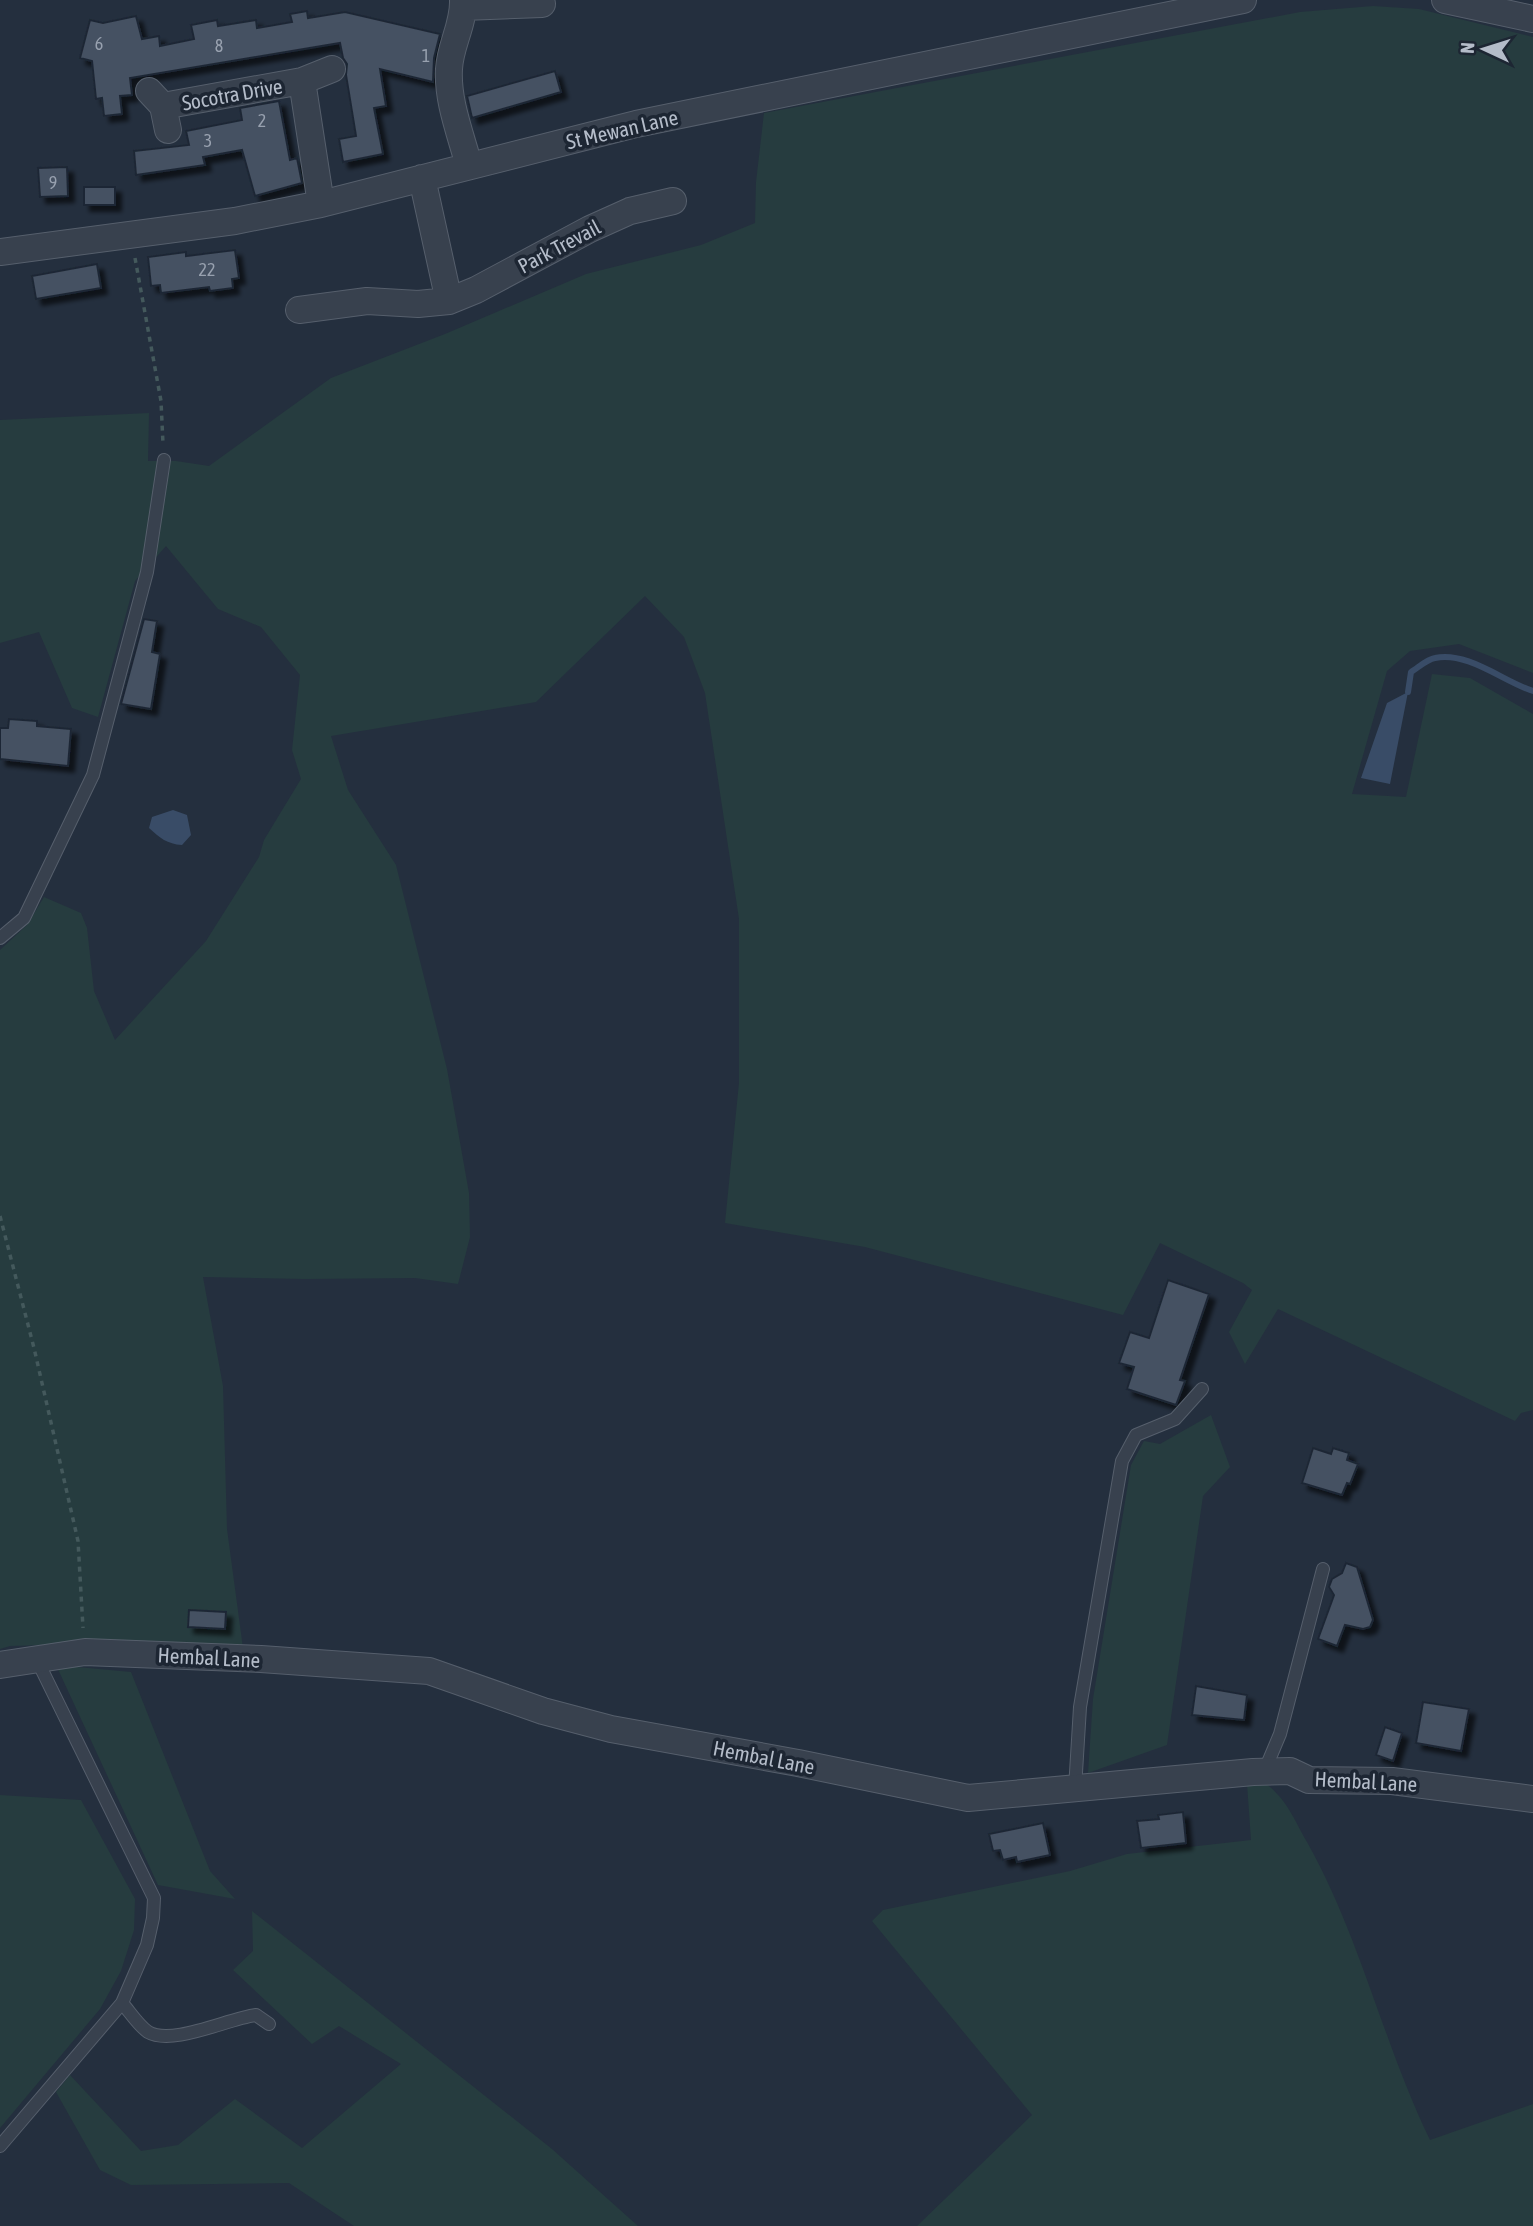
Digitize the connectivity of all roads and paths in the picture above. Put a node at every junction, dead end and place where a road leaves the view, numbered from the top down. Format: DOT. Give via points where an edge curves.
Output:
graph roads {
  1 [pos="1243,0"];
  2 [pos="1445,0"];
  3 [pos="463,4"];
  4 [pos="542,4"];
  5 [pos="1533,19"];
  6 [pos="332,69"];
  7 [pos="302,81"];
  8 [pos="160,109"];
  9 [pos="469,166"];
  10 [pos="422,178"];
  11 [pos="673,201"];
  12 [pos="321,204"];
  13 [pos="131,236"];
  14 [pos="0,252"];
  15 [pos="449,301"];
  16 [pos="299,310"];
  17 [pos="164,460"];
  18 [pos="0,938"];
  19 [pos="0,1216"];
  20 [pos="1202,1389"];
  21 [pos="1322,1569"];
  22 [pos="83,1631"];
  23 [pos="36,1658"];
  24 [pos="0,1665"];
  25 [pos="1264,1772"];
  26 [pos="1074,1789"];
  27 [pos="1533,1798"];
  28 [pos="121,2003"];
  29 [pos="269,2024"];
  30 [pos="0,2146"];
  1 -- 9 [label="street, St Mewan Lane" via="636,124"];
  2 -- 5 [label="street"];
  3 -- 4 [label="street"];
  3 -- 9 [label="street" via="449,71 450,96"];
  6 -- 7 [label="street"];
  7 -- 8 [label="street, Socotra Drive"];
  7 -- 12 [label="street, Socotra Drive"];
  9 -- 10 [label="street, St Mewan Lane"];
  10 -- 12 [label="street, St Mewan Lane"];
  10 -- 15 [label="street"];
  11 -- 15 [label="street, Park Trevail" via="630,211"];
  12 -- 13 [label="street, St Mewan Lane"];
  13 -- 14 [label="street, St Mewan Lane"];
  13 -- 17 [label="path" via="161,401"];
  15 -- 16 [label="street, Park Trevail" via="367,301"];
  17 -- 18 [label="lane" via="147,572 93,775 24,918"];
  19 -- 22 [label="path" via="78,1541"];
  20 -- 26 [label="lane" via="1175,1419 1136,1435 1122,1461 1080,1707"];
  21 -- 25 [label="lane" via="1280,1734"];
  23 -- 24 [label="street, Hembal Lane"];
  23 -- 26 [label="street, Hembal Lane" via="85,1652 429,1671 543,1712 611,1729 968,1798"];
  23 -- 28 [label="lane" via="154,1898 147,1945"];
  25 -- 26 [label="street, Hembal Lane"];
  25 -- 27 [label="street, Hembal Lane" via="1290,1771 1309,1780 1392,1781"];
  28 -- 29 [label="lane" via="146,2031 161,2038 256,2015"];
  28 -- 30 [label="lane"];
}
